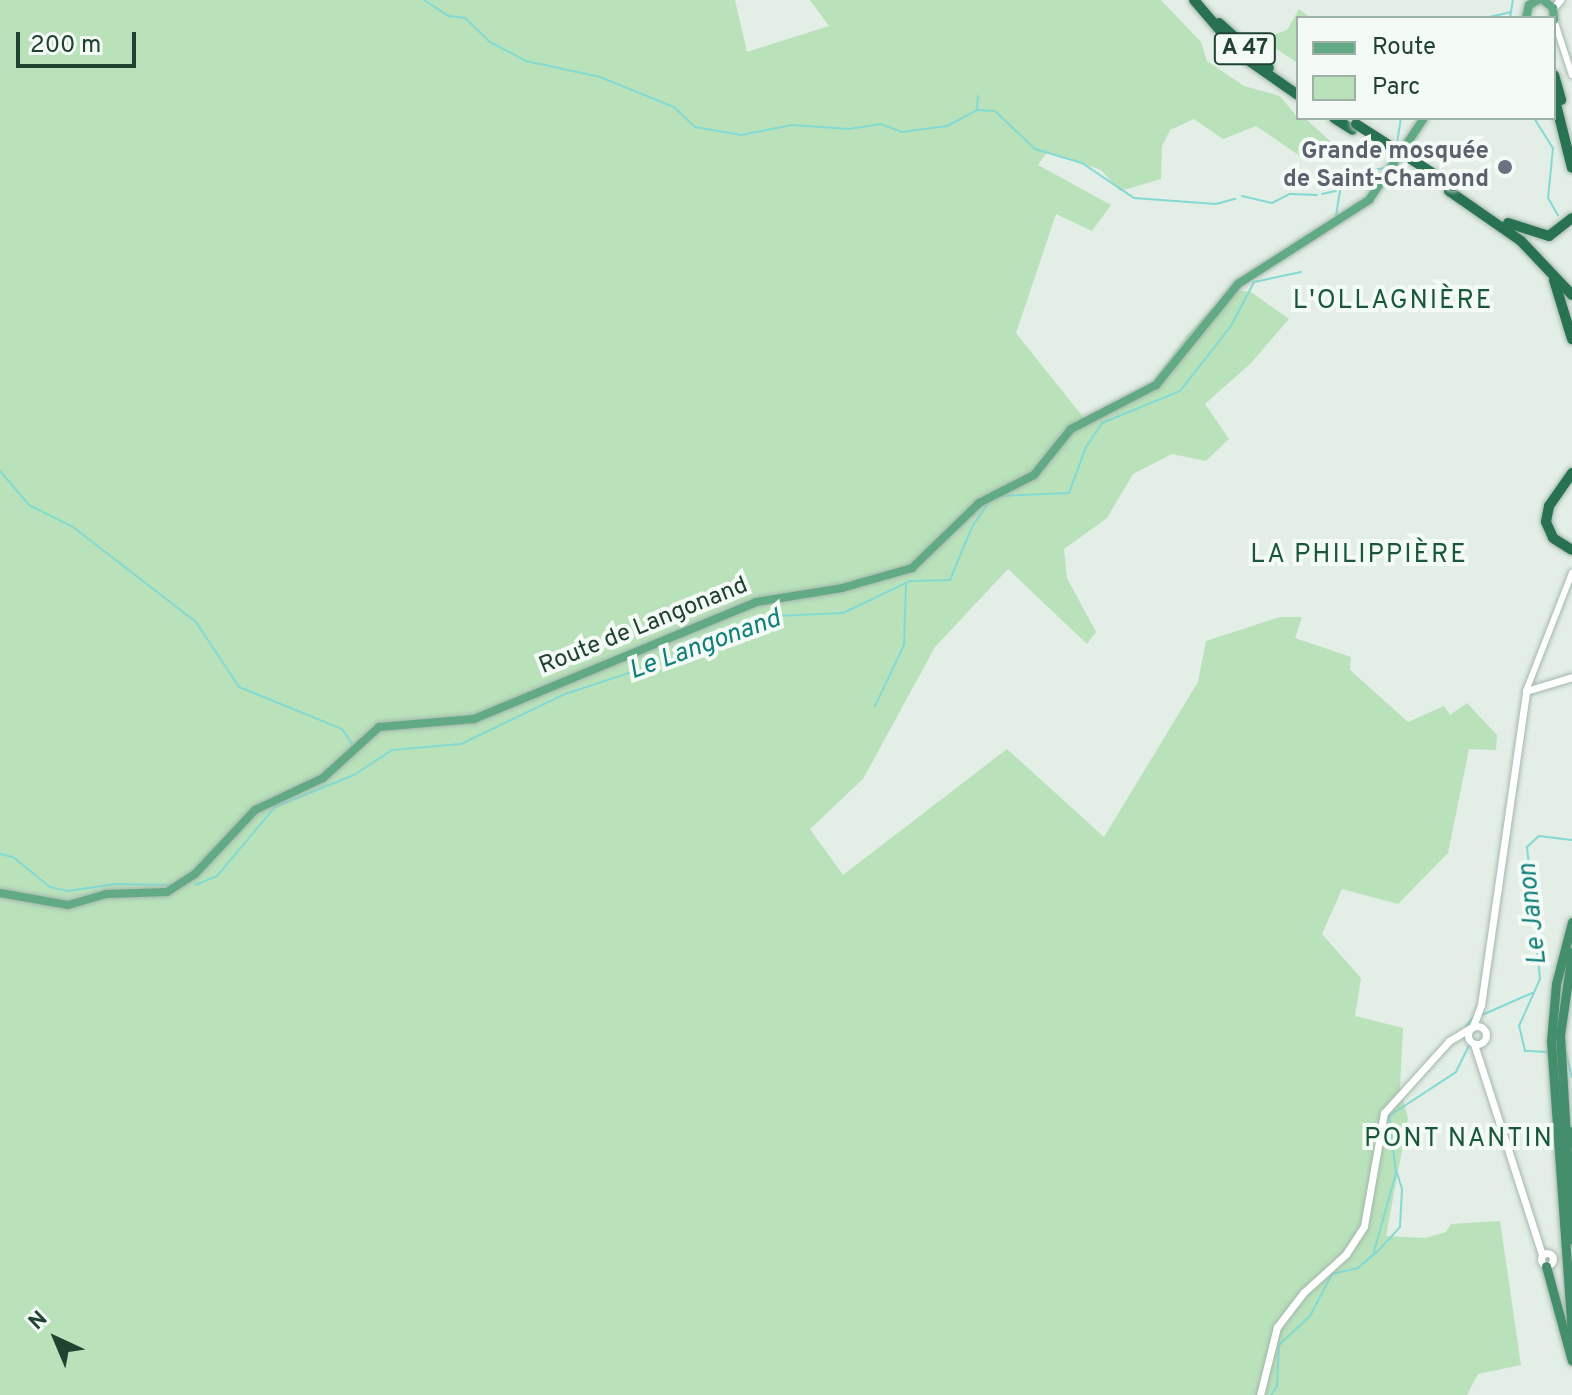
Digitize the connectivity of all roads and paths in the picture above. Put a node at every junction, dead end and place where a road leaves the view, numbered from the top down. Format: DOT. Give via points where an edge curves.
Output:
graph roads {
  1 [pos="1194,0"];
  2 [pos="1201,0"];
  3 [pos="1541,1"];
  4 [pos="1528,16"];
  5 [pos="1556,24"];
  6 [pos="1556,30"];
  7 [pos="1563,36"];
  8 [pos="1572,75"];
  9 [pos="1556,82"];
  10 [pos="1296,86"];
  11 [pos="1296,94"];
  12 [pos="1556,104"];
  13 [pos="1423,120"];
  14 [pos="1352,124"];
  15 [pos="1572,141"];
  16 [pos="1572,168"];
  17 [pos="1451,188"];
  18 [pos="1572,218"];
  19 [pos="1508,223"];
  20 [pos="1543,261"];
  21 [pos="1572,285"];
  22 [pos="1572,295"];
  23 [pos="1572,339"];
  24 [pos="1572,473"];
  25 [pos="1572,550"];
  26 [pos="1572,573"];
  27 [pos="1572,677"];
  28 [pos="1526,691"];
  29 [pos="0,893"];
  30 [pos="1572,922"];
  31 [pos="1572,952"];
  32 [pos="1480,1011"];
  33 [pos="1483,1027"];
  34 [pos="1471,1035"];
  35 [pos="1572,1131"];
  36 [pos="1572,1143"];
  37 [pos="1571,1209"];
  38 [pos="1572,1240"];
  39 [pos="1546,1266"];
  40 [pos="1572,1336"];
  41 [pos="1572,1361"];
  42 [pos="1260,1395"];
  1 -- 11 [label="highway, A 47" via="1242,56"];
  2 -- 10 [label="highway, A 47" via="1245,49"];
  3 -- 4 [label="main road"];
  5 -- 7 [label="street"];
  6 -- 7 [label="street"];
  7 -- 8 [label="street"];
  9 -- 15 [label="highway"];
  12 -- 16 [label="highway"];
  13 -- 29 [label="main road, Route de Langonand" via="1369,200 1238,284 1156,385 1071,429 1034,475 979,503 912,568 842,588 749,604 474,719 379,727 323,778 255,810 195,874 167,892 106,894 68,905"];
  14 -- 17 [label="highway, bridge"];
  17 -- 19 [label="highway"];
  17 -- 20 [label="highway"];
  18 -- 19 [label="highway" via="1549,236"];
  19 -- 21 [label="highway"];
  20 -- 22 [label="highway"];
  20 -- 23 [label="highway" via="1562,298"];
  24 -- 25 [label="highway" via="1549,506 1546,522 1553,538"];
  26 -- 28 [label="street"];
  27 -- 28 [label="main road"];
  28 -- 32 [label="main road"];
  30 -- 40 [label="highway" via="1556,984 1551,1041"];
  31 -- 37 [label="highway" via="1560,1035"];
  32 -- 33 [label="main road"];
  32 -- 34 [label="main road"];
  33 -- 34 [label="main road"];
  33 -- 34 [label="main road" via="1487,1036"];
  34 -- 39 [label="main road"];
  34 -- 42 [label="main road" via="1437,1056 1384,1113 1364,1226 1346,1254 1283,1316 1273,1336"];
  35 -- 36 [label="highway"];
  37 -- 38 [label="highway"];
  39 -- 41 [label="highway"];
}
